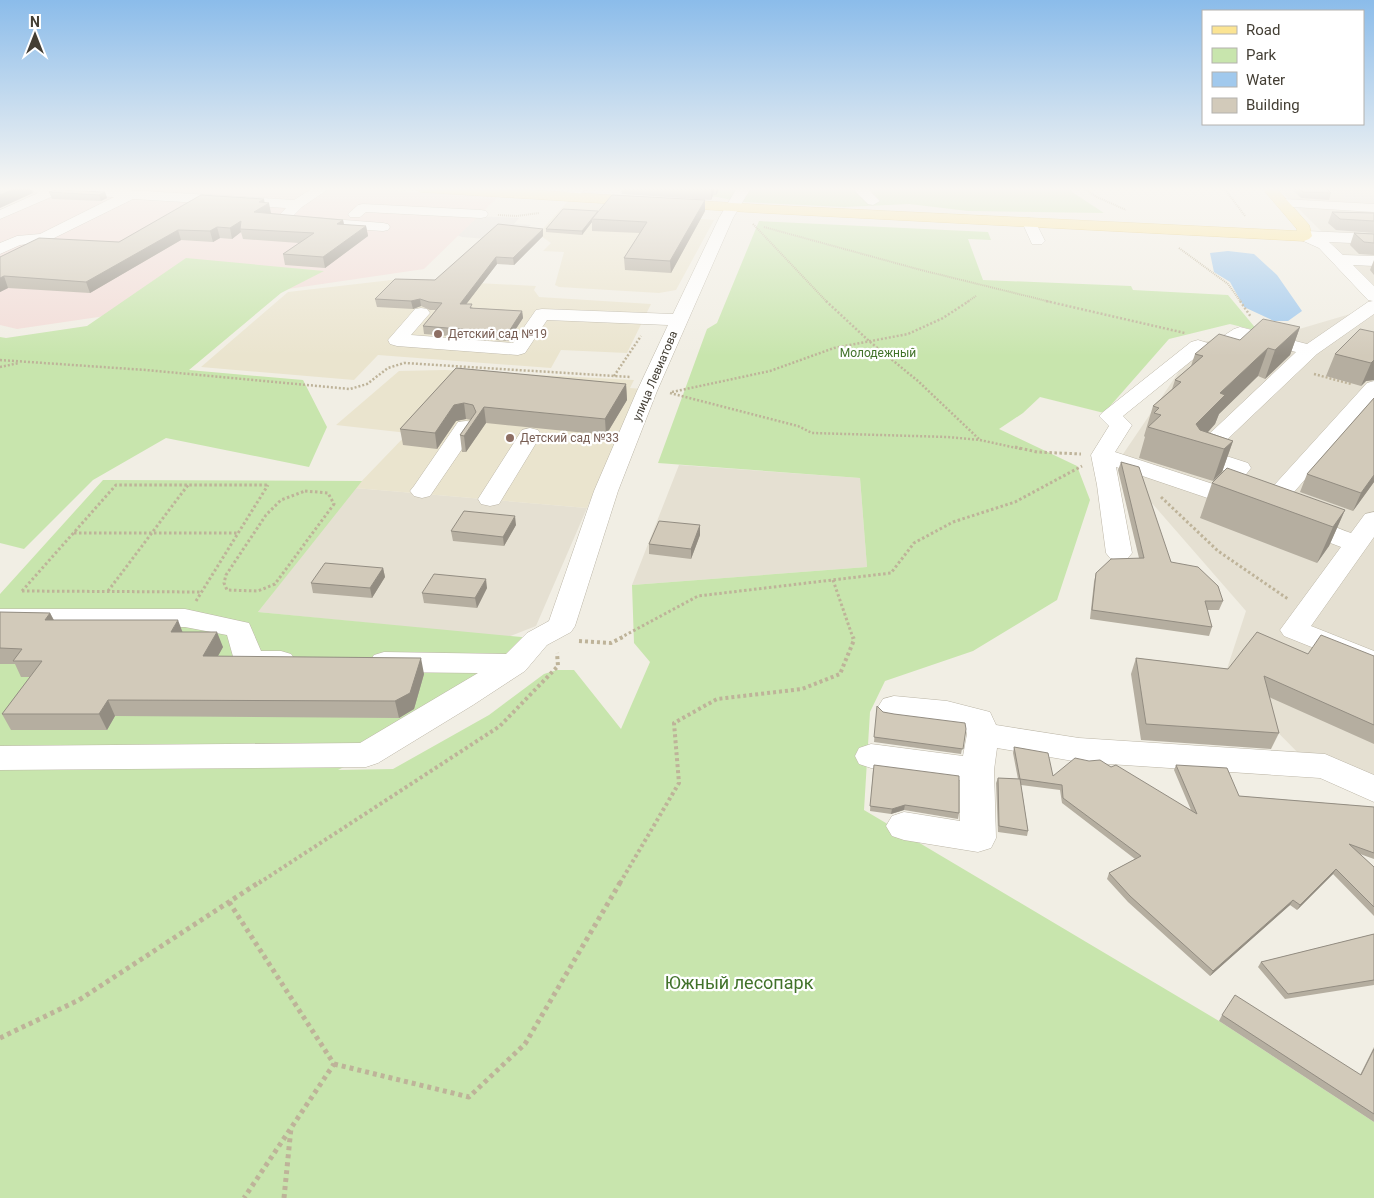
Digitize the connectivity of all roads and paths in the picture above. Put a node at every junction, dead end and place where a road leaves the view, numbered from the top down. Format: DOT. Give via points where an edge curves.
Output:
graph roads {
  1 [pos="12,244"];
  2 [pos="714,244"];
  3 [pos="772,244"];
  4 [pos="828,244"];
  5 [pos="1322,244"];
  6 [pos="1176,245"];
  7 [pos="0,249"];
  8 [pos="1374,262"];
  9 [pos="1342,264"];
  10 [pos="1374,269"];
  11 [pos="976,296"];
  12 [pos="1374,296"];
  13 [pos="1374,306"];
  14 [pos="421,313"];
  15 [pos="678,320"];
  16 [pos="869,341"];
  17 [pos="1274,341"];
  18 [pos="1227,342"];
  19 [pos="1310,350"];
  20 [pos="0,360"];
  21 [pos="24,362"];
  22 [pos="0,367"];
  23 [pos="1292,368"];
  24 [pos="652,378"];
  25 [pos="1373,388"];
  26 [pos="466,427"];
  27 [pos="530,435"];
  28 [pos="980,440"];
  29 [pos="1102,455"];
  30 [pos="188,485"];
  31 [pos="318,491"];
  32 [pos="422,491"];
  33 [pos="1219,492"];
  34 [pos="1161,496"];
  35 [pos="490,499"];
  36 [pos="1265,510"];
  37 [pos="1374,519"];
  38 [pos="74,533"];
  39 [pos="152,533"];
  40 [pos="238,533"];
  41 [pos="1357,544"];
  42 [pos="1119,553"];
  43 [pos="833,580"];
  44 [pos="108,592"];
  45 [pos="201,592"];
  46 [pos="1308,612"];
  47 [pos="0,618"];
  48 [pos="185,618"];
  49 [pos="558,633"];
  50 [pos="308,661"];
  51 [pos="357,662"];
  52 [pos="1374,662"];
  53 [pos="514,664"];
  54 [pos="894,707"];
  55 [pos="982,734"];
  56 [pos="871,756"];
  57 [pos="0,758"];
  58 [pos="977,770"];
  59 [pos="1374,789"];
  60 [pos="904,826"];
  61 [pos="229,902"];
  62 [pos="0,1038"];
  63 [pos="334,1064"];
  64 [pos="291,1128"];
  65 [pos="244,1198"];
  66 [pos="284,1198"];
  1 -- 7 [label="street"];
  2 -- 15 [label="street, улица Левиатова"];
  3 -- 16 [label="path"];
  4 -- 18 [label="path" via="1065,306"];
  5 -- 9 [label="street"];
  6 -- 17 [label="path" via="1228,284 1245,310"];
  8 -- 9 [label="street"];
  9 -- 10 [label="street"];
  9 -- 12 [label="street"];
  11 -- 16 [label="path" via="943,318 908,334"];
  13 -- 19 [label="street"];
  14 -- 15 [label="street" via="397,340 518,349 542,314"];
  15 -- 24 [label="street, улица Левиатова"];
  16 -- 28 [label="path" via="918,381"];
  16 -- 28 [label="path" via="834,348 770,371 668,393 798,426 812,433"];
  17 -- 18 [label="street" via="1240,333"];
  17 -- 19 [label="street"];
  18 -- 29 [label="street" via="1214,350 1198,346 1110,416 1121,425"];
  19 -- 23 [label="street"];
  20 -- 21 [label="path"];
  21 -- 22 [label="path"];
  21 -- 24 [label="path" via="350,389 368,384 388,368 404,363"];
  23 -- 25 [label="path"];
  23 -- 33 [label="street" via="1199,454 1240,468"];
  24 -- 49 [label="street, улица Левиатова" via="606,491"];
  25 -- 36 [label="street"];
  26 -- 32 [label="street"];
  27 -- 35 [label="street"];
  28 -- 29 [label="path" via="1037,452"];
  29 -- 33 [label="street"];
  29 -- 42 [label="street"];
  29 -- 43 [label="path" via="1014,502 953,522 914,543 891,574"];
  30 -- 38 [label="path" via="116,485"];
  30 -- 39 [label="path"];
  30 -- 40 [label="path" via="268,485"];
  31 -- 31 [label="path" via="293,494 281,500 266,515 226,575 224,583 228,590 254,592 276,584 334,504 328,494"];
  33 -- 36 [label="street"];
  34 -- 46 [label="path" via="1218,551"];
  36 -- 41 [label="street"];
  37 -- 41 [label="street"];
  38 -- 39 [label="path"];
  38 -- 44 [label="path" via="22,591"];
  39 -- 40 [label="path"];
  39 -- 44 [label="path"];
  40 -- 45 [label="path"];
  41 -- 46 [label="street"];
  43 -- 49 [label="path" via="698,596 611,643"];
  43 -- 63 [label="path" via="854,640 840,674 802,689 717,699 674,723 679,784 525,1044 469,1097"];
  44 -- 45 [label="path"];
  45 -- 48 [label="path"];
  46 -- 52 [label="street" via="1294,630"];
  47 -- 48 [label="street"];
  48 -- 50 [label="street" via="239,629 249,660"];
  49 -- 53 [label="street" via="537,639"];
  49 -- 61 [label="path" via="558,666 500,726"];
  51 -- 53 [label="street"];
  53 -- 57 [label="street" via="366,755"];
  54 -- 55 [label="street" via="947,712 979,720"];
  55 -- 58 [label="street"];
  55 -- 59 [label="street" via="1079,750 1325,766"];
  56 -- 58 [label="street"];
  58 -- 60 [label="street" via="978,838"];
  61 -- 62 [label="path" via="79,1000"];
  61 -- 63 [label="path"];
  63 -- 64 [label="path"];
  64 -- 65 [label="path"];
  64 -- 66 [label="path"];
}
